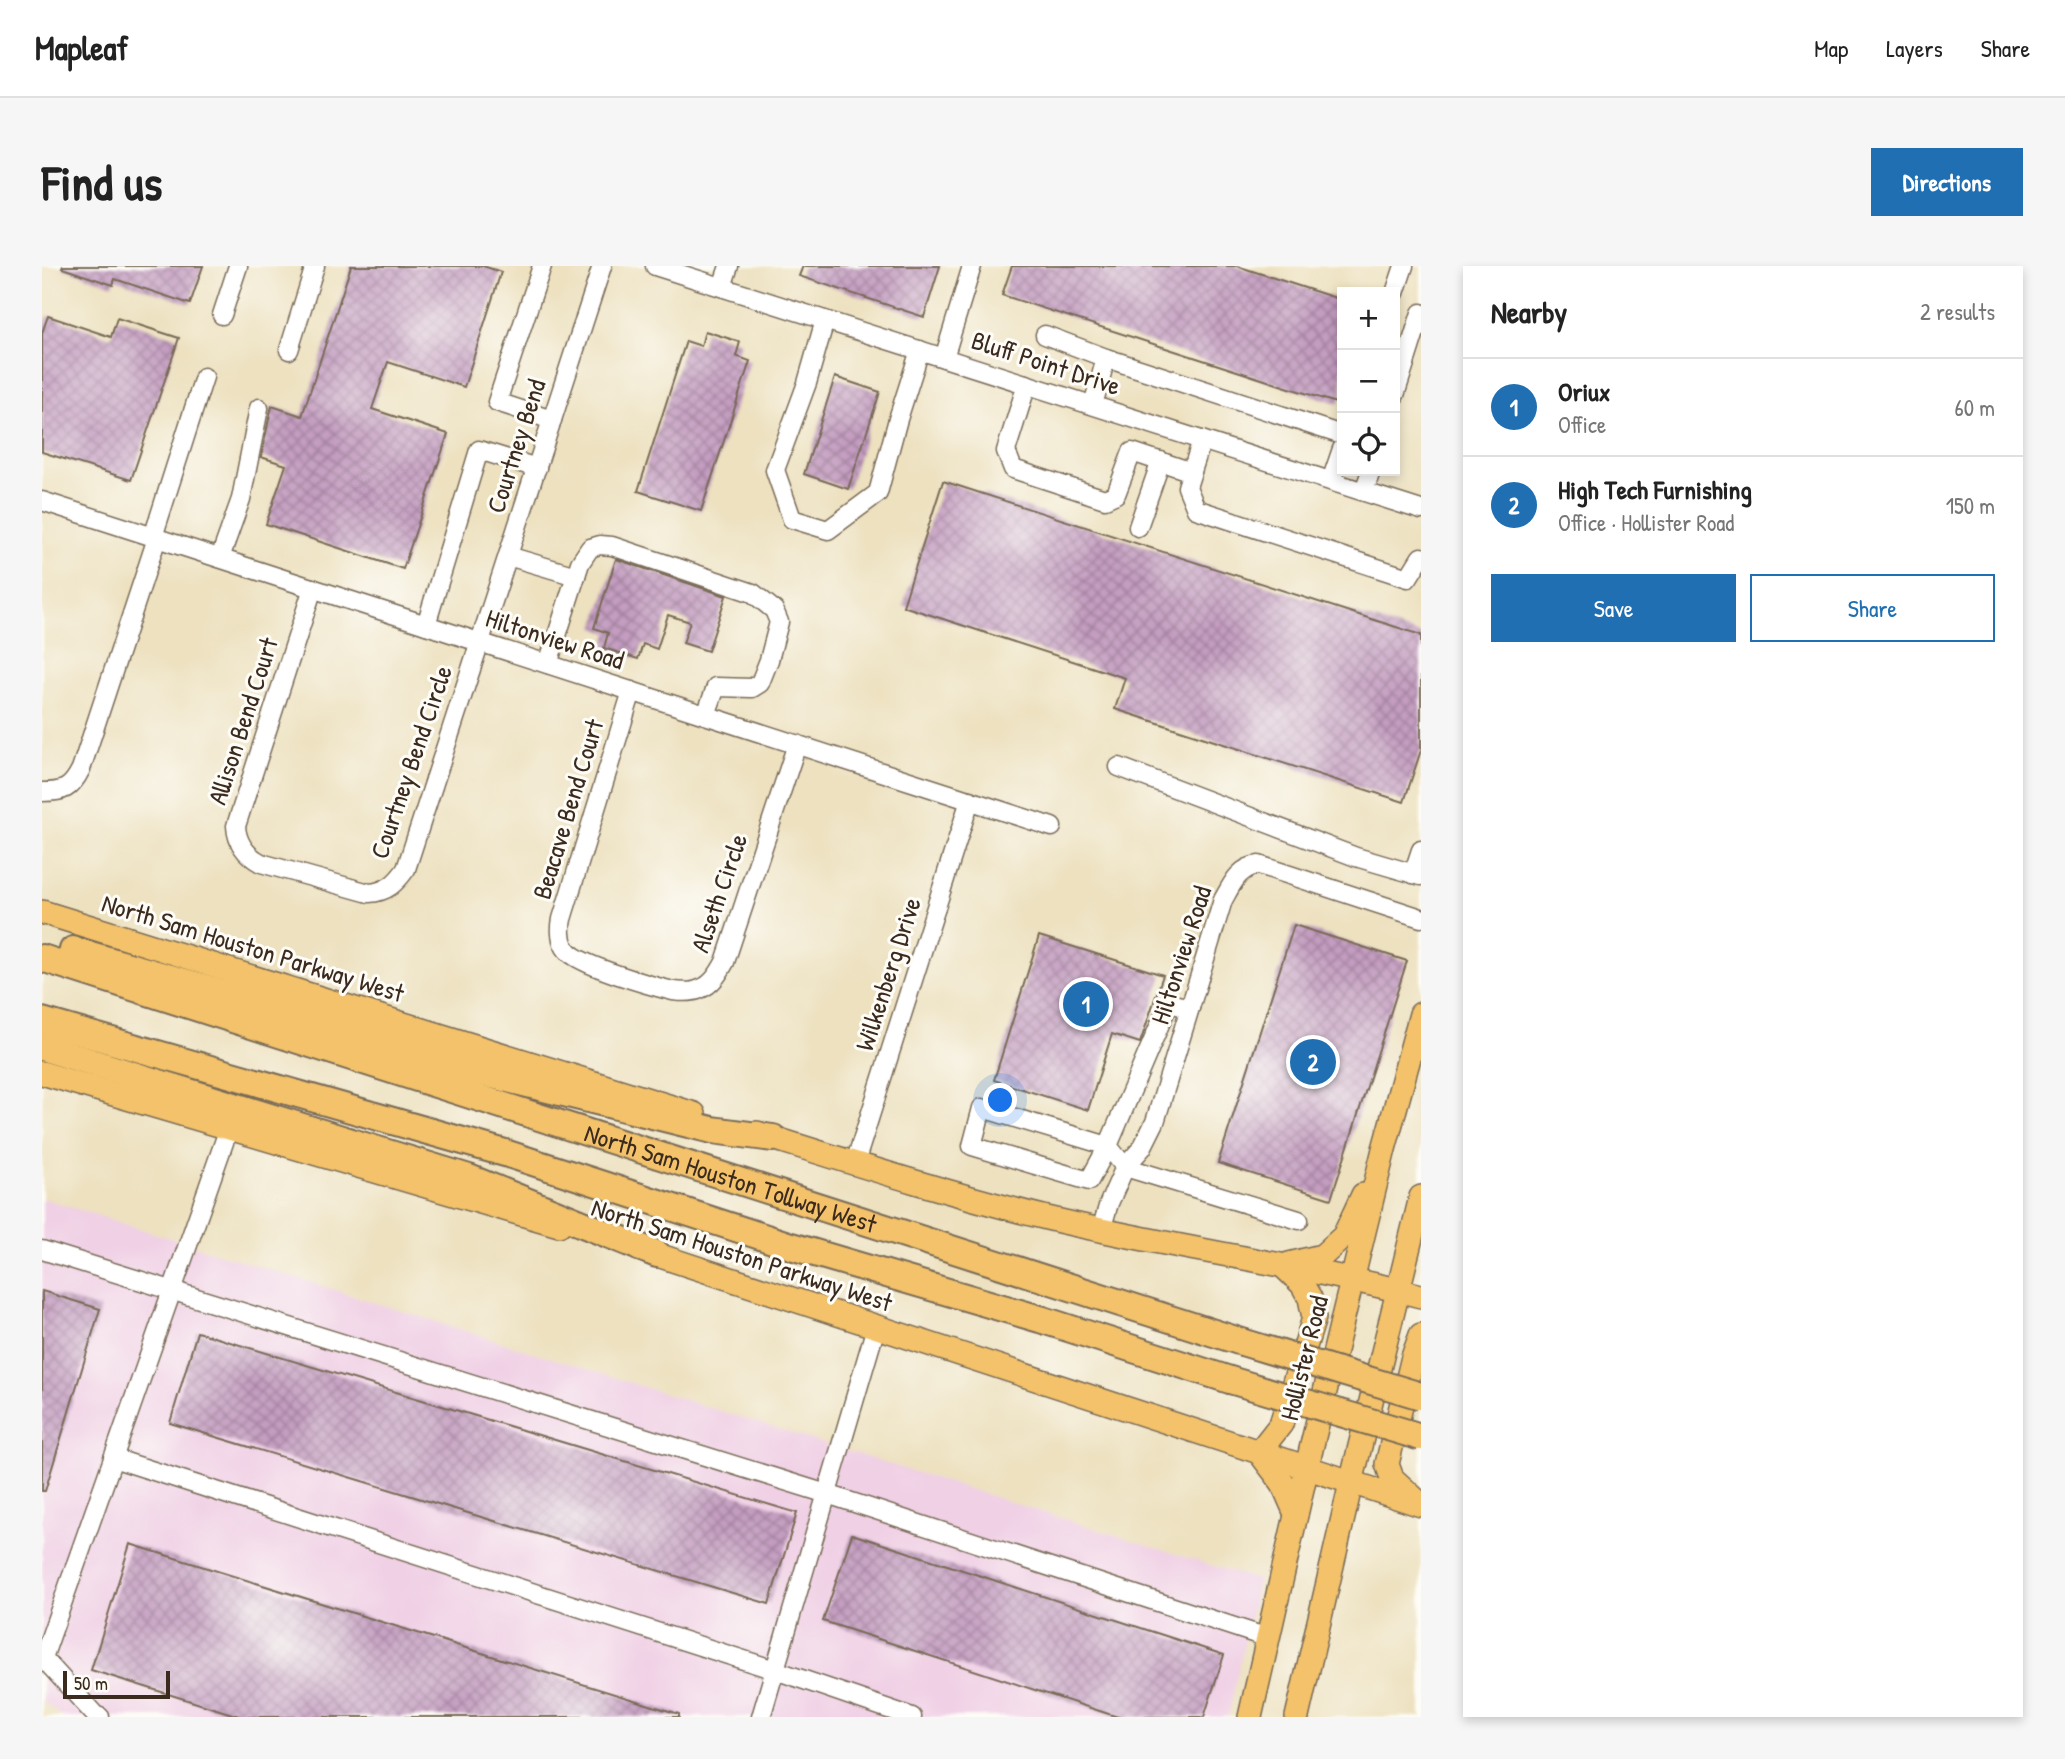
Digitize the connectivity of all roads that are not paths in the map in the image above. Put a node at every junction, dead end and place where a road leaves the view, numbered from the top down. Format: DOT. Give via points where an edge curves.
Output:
graph roads {
  1 [pos="238,266"];
  2 [pos="315,266"];
  3 [pos="542,266"];
  4 [pos="602,266"];
  5 [pos="655,266"];
  6 [pos="729,266"];
  7 [pos="972,266"];
  8 [pos="1404,266"];
  9 [pos="722,287"];
  10 [pos="1397,287"];
  11 [pos="1421,313"];
  12 [pos="222,315"];
  13 [pos="825,320"];
  14 [pos="1045,335"];
  15 [pos="289,349"];
  16 [pos="920,350"];
  17 [pos="944,358"];
  18 [pos="1106,358"];
  19 [pos="204,377"];
  20 [pos="1400,379"];
  21 [pos="1027,384"];
  22 [pos="1093,405"];
  23 [pos="259,408"];
  24 [pos="552,420"];
  25 [pos="1142,421"];
  26 [pos="1337,433"];
  27 [pos="1202,440"];
  28 [pos="1132,452"];
  29 [pos="1161,461"];
  30 [pos="1337,464"];
  31 [pos="537,468"];
  32 [pos="1192,472"];
  33 [pos="1369,476"];
  34 [pos="1331,481"];
  35 [pos="1364,491"];
  36 [pos="42,501"];
  37 [pos="1421,510"];
  38 [pos="1138,527"];
  39 [pos="155,538"];
  40 [pos="508,556"];
  41 [pos="1421,557"];
  42 [pos="220,558"];
  43 [pos="576,576"];
  44 [pos="313,588"];
  45 [pos="426,625"];
  46 [pos="480,642"];
  47 [pos="548,664"];
  48 [pos="632,691"];
  49 [pos="706,715"];
  50 [pos="797,744"];
  51 [pos="1119,767"];
  52 [pos="50,792"];
  53 [pos="970,800"];
  54 [pos="1052,827"];
  55 [pos="1421,850"];
  56 [pos="1417,875"];
  57 [pos="381,892"];
  58 [pos="42,912"];
  59 [pos="1421,918"];
  60 [pos="42,941"];
  61 [pos="42,958"];
  62 [pos="636,980"];
  63 [pos="1190,1008"];
  64 [pos="1421,1014"];
  65 [pos="42,1021"];
  66 [pos="42,1047"];
  67 [pos="42,1073"];
  68 [pos="229,1128"];
  69 [pos="773,1138"];
  70 [pos="1108,1146"];
  71 [pos="855,1163"];
  72 [pos="1125,1167"];
  73 [pos="1377,1178"];
  74 [pos="1421,1197"];
  75 [pos="1299,1220"];
  76 [pos="1101,1230"];
  77 [pos="1410,1242"];
  78 [pos="42,1250"];
  79 [pos="657,1254"];
  80 [pos="1283,1266"];
  81 [pos="1421,1267"];
  82 [pos="1352,1280"];
  83 [pos="172,1289"];
  84 [pos="1398,1290"];
  85 [pos="1421,1296"];
  86 [pos="876,1327"];
  87 [pos="1421,1335"];
  88 [pos="1319,1364"];
  89 [pos="1421,1384"];
  90 [pos="1421,1396"];
  91 [pos="1421,1437"];
  92 [pos="1259,1452"];
  93 [pos="113,1458"];
  94 [pos="1306,1468"];
  95 [pos="1351,1483"];
  96 [pos="827,1494"];
  97 [pos="1421,1505"];
  98 [pos="1296,1514"];
  99 [pos="1268,1638"];
  100 [pos="43,1658"];
  101 [pos="775,1670"];
  102 [pos="100,1717"];
  103 [pos="761,1717"];
  104 [pos="912,1717"];
  105 [pos="1250,1717"];
  106 [pos="1297,1717"];
  1 -- 12 [label="street"];
  2 -- 15 [label="street"];
  3 -- 24 [label="street" via="497,402"];
  4 -- 24 [label="street, Courtney Bend"];
  5 -- 9 [label="street, Bluff Point Drive"];
  6 -- 9 [label="street"];
  7 -- 17 [label="street"];
  8 -- 10 [label="street"];
  9 -- 13 [label="street, Bluff Point Drive"];
  11 -- 20 [label="street"];
  13 -- 16 [label="street, Bluff Point Drive"];
  13 -- 16 [label="street" via="775,470 792,519 828,530 878,493"];
  14 -- 18 [label="street"];
  16 -- 17 [label="street, Bluff Point Drive"];
  17 -- 21 [label="street, Bluff Point Drive"];
  18 -- 22 [label="street"];
  18 -- 26 [label="street"];
  19 -- 39 [label="street"];
  21 -- 22 [label="street, Bluff Point Drive"];
  21 -- 28 [label="street" via="1006,451 1013,469 1105,499 1116,494"];
  22 -- 25 [label="street, Bluff Point Drive"];
  23 -- 42 [label="street" via="241,499"];
  24 -- 31 [label="street, Courtney Bend"];
  25 -- 27 [label="street, Bluff Point Drive"];
  25 -- 28 [label="street"];
  27 -- 32 [label="street"];
  27 -- 34 [label="street, Bluff Point Drive"];
  28 -- 29 [label="street"];
  29 -- 32 [label="street"];
  29 -- 38 [label="street"];
  30 -- 34 [label="street"];
  31 -- 40 [label="street, Courtney Bend"];
  31 -- 45 [label="street" via="479,450"];
  32 -- 41 [label="street" via="1186,487 1196,509 1408,578"];
  33 -- 35 [label="street"];
  34 -- 35 [label="street, Bluff Point Drive"];
  35 -- 37 [label="street, Bluff Point Drive"];
  36 -- 39 [label="street, Hiltonview Road"];
  39 -- 42 [label="street, Hiltonview Road"];
  39 -- 52 [label="street" via="81,769 74,784"];
  40 -- 43 [label="street"];
  40 -- 46 [label="street, Courtney Bend"];
  42 -- 44 [label="street, Hiltonview Road"];
  43 -- 47 [label="street"];
  43 -- 49 [label="street" via="590,548 612,546 753,593 774,610 779,622 760,683 752,688 716,687"];
  44 -- 45 [label="street, Hiltonview Road"];
  44 -- 57 [label="street, Allison Bend Court" via="236,827 237,838 250,857 261,863 369,893"];
  45 -- 46 [label="street, Hiltonview Road"];
  46 -- 47 [label="street, Hiltonview Road"];
  46 -- 57 [label="street, Courtney Bend Circle" via="406,869 396,883"];
  47 -- 48 [label="street, Hiltonview Road"];
  48 -- 49 [label="street, Hiltonview Road"];
  48 -- 62 [label="street, Beacave Bend Court" via="560,930 566,950 585,964"];
  49 -- 50 [label="street, Hiltonview Road"];
  50 -- 53 [label="street, Hiltonview Road"];
  50 -- 62 [label="street, Alseth Circle" via="719,974 688,992"];
  51 -- 56 [label="street" via="1356,857"];
  53 -- 54 [label="street, Hiltonview Road"];
  53 -- 71 [label="street, Wilkenberg Drive"];
  55 -- 56 [label="street"];
  58 -- 69 [label="main road, North Sam Houston Parkway West"];
  59 -- 63 [label="street, Hiltonview Road" via="1259,865 1248,866 1223,900"];
  60 -- 69 [label="highway" via="484,1073 700,1127"];
  61 -- 88 [label="highway, North Sam Houston Tollway West, bridge"];
  63 -- 70 [label="street" via="1169,1003"];
  63 -- 72 [label="street, Hiltonview Road" via="1155,1122 1142,1148"];
  64 -- 73 [label="main road, Hollister Road"];
  65 -- 91 [label="highway, North Sam Houston Tollway West, bridge" via="505,1153 791,1246"];
  66 -- 79 [label="highway" via="469,1178"];
  67 -- 68 [label="main road, North Sam Houston Parkway West"];
  68 -- 79 [label="main road, North Sam Houston Parkway West"];
  68 -- 83 [label="street"];
  69 -- 71 [label="main road, North Sam Houston Parkway West"];
  70 -- 70 [label="street" via="1089,1181 972,1146 982,1108"];
  70 -- 72 [label="street"];
  71 -- 76 [label="main road, North Sam Houston Parkway West" via="966,1197"];
  72 -- 75 [label="street"];
  72 -- 76 [label="street, Hiltonview Road"];
  73 -- 80 [label="main road" via="1359,1200 1344,1236 1322,1256"];
  73 -- 82 [label="main road, Hollister Road"];
  74 -- 77 [label="main road"];
  76 -- 80 [label="main road, North Sam Houston Parkway West"];
  77 -- 81 [label="main road"];
  77 -- 84 [label="main road"];
  78 -- 83 [label="street"];
  79 -- 86 [label="main road, North Sam Houston Parkway West"];
  80 -- 82 [label="main road, North Sam Houston Parkway West"];
  80 -- 92 [label="main road" via="1302,1284 1314,1318 1281,1424"];
  82 -- 84 [label="main road, North Sam Houston Parkway West"];
  82 -- 94 [label="main road, Hollister Road"];
  83 -- 93 [label="street"];
  83 -- 96 [label="street"];
  84 -- 85 [label="main road, North Sam Houston Parkway West"];
  84 -- 95 [label="main road"];
  86 -- 92 [label="main road, North Sam Houston Parkway West"];
  86 -- 96 [label="street"];
  87 -- 97 [label="main road" via="1387,1464 1392,1478"];
  88 -- 89 [label="highway, bridge"];
  88 -- 90 [label="highway, North Sam Houston Tollway West, bridge"];
  92 -- 94 [label="main road, North Sam Houston Parkway West"];
  92 -- 98 [label="main road" via="1282,1482"];
  93 -- 100 [label="street"];
  93 -- 101 [label="street"];
  94 -- 95 [label="main road, North Sam Houston Parkway West"];
  94 -- 98 [label="main road, Hollister Road"];
  95 -- 97 [label="main road, North Sam Houston Parkway West"];
  95 -- 106 [label="main road"];
  96 -- 99 [label="street"];
  96 -- 101 [label="street"];
  98 -- 99 [label="main road, Hollister Road"];
  99 -- 105 [label="main road, Hollister Road"];
  100 -- 102 [label="street"];
  101 -- 103 [label="street"];
  101 -- 104 [label="street"];
}
